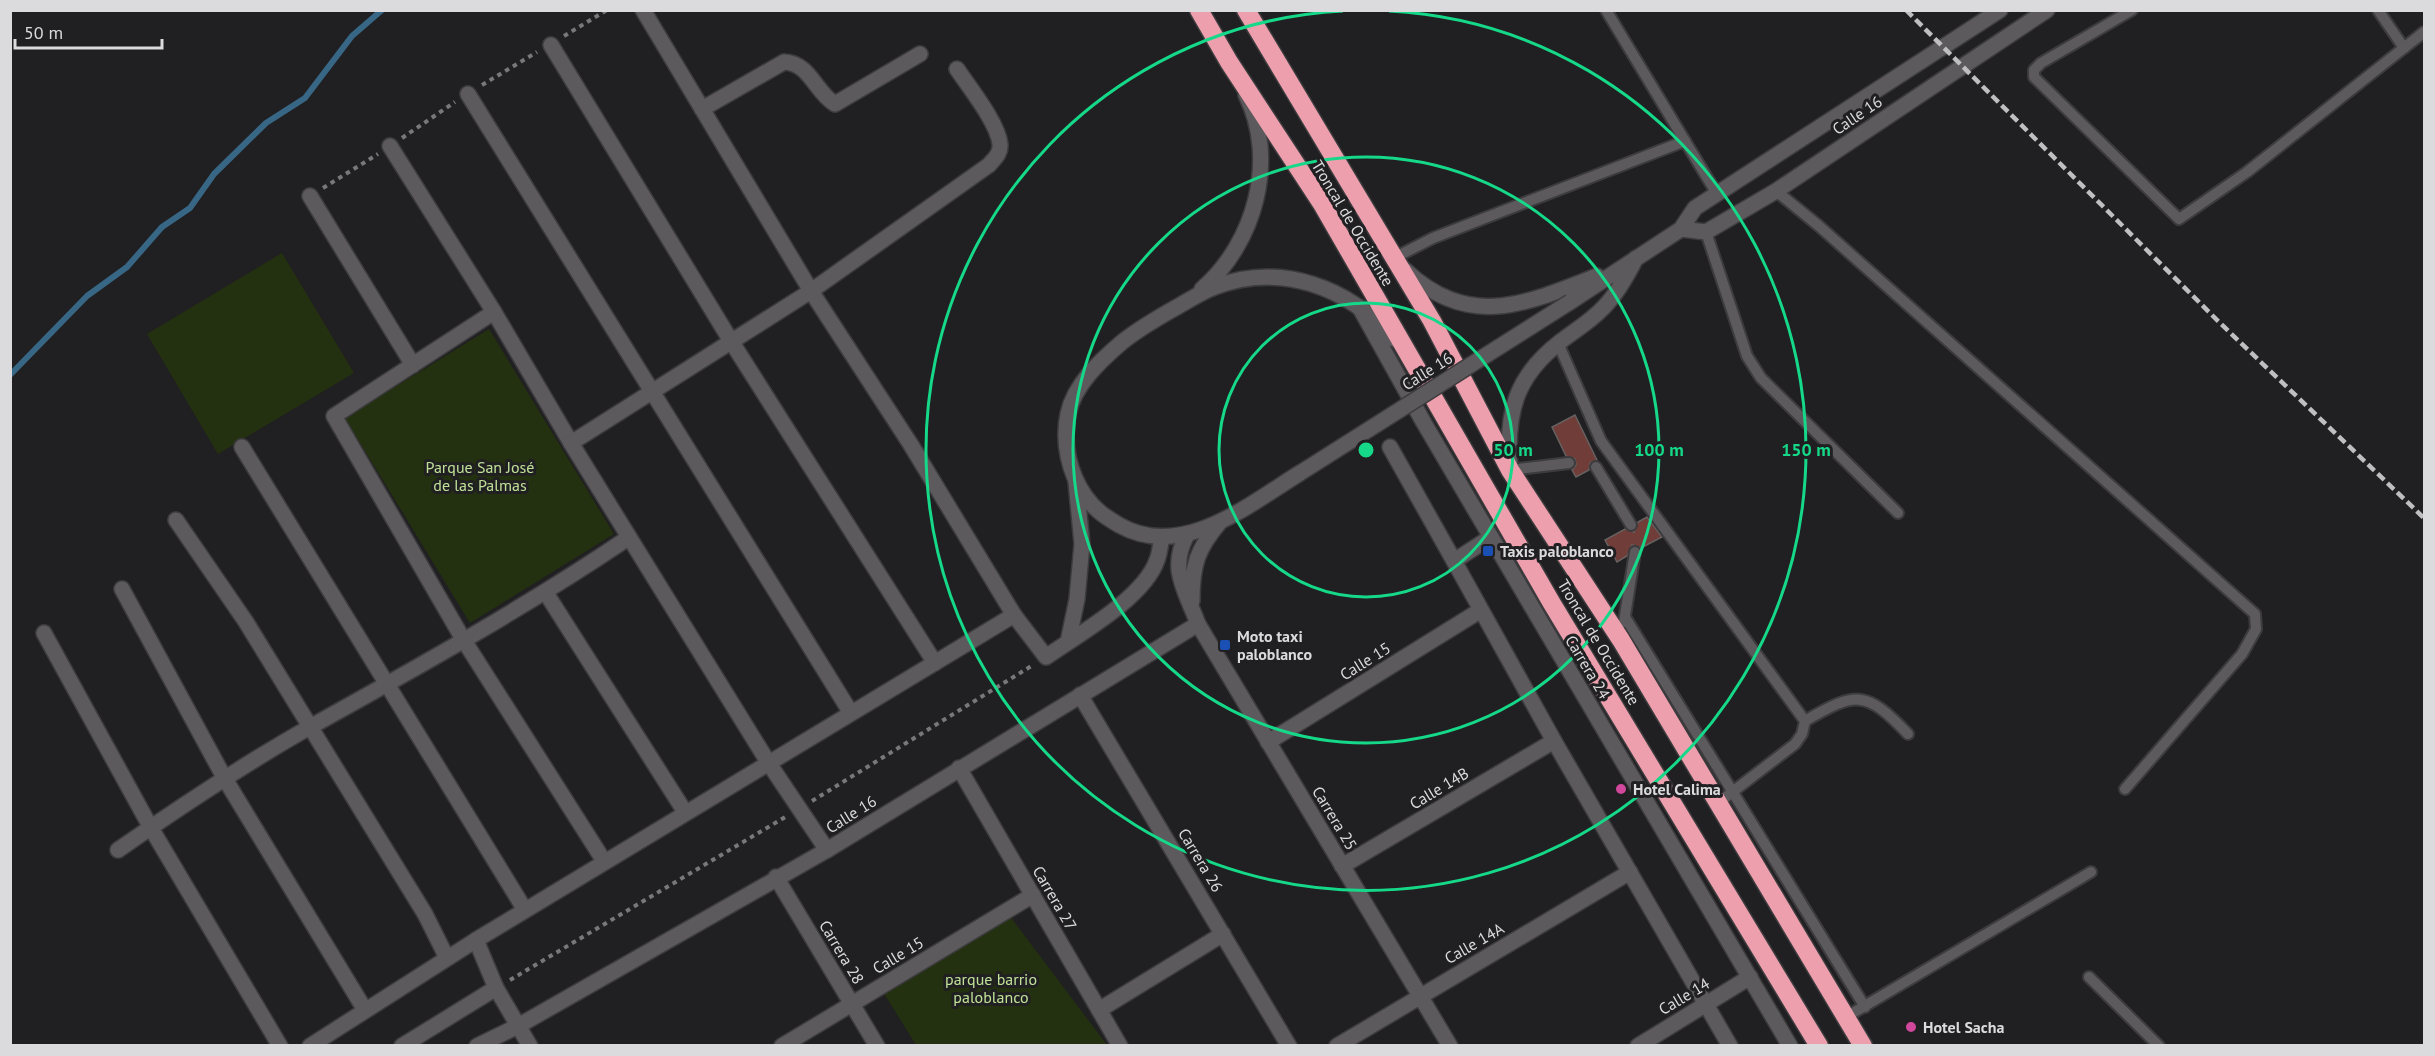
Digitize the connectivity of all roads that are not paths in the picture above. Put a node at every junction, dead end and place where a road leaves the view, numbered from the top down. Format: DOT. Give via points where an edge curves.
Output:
graph roads {
  1 [pos="643,10"];
  2 [pos="1199,10"];
  3 [pos="1246,10"];
  4 [pos="1606,10"];
  5 [pos="2000,10"];
  6 [pos="2047,10"];
  7 [pos="2132,10"];
  8 [pos="2378,10"];
  9 [pos="2424,32"];
  10 [pos="551,45"];
  11 [pos="2404,48"];
  12 [pos="920,54"];
  13 [pos="1229,62"];
  14 [pos="957,69"];
  15 [pos="468,94"];
  16 [pos="702,109"];
  17 [pos="1685,141"];
  18 [pos="390,146"];
  19 [pos="1776,191"];
  20 [pos="1718,194"];
  21 [pos="310,196"];
  22 [pos="1681,229"];
  23 [pos="1706,232"];
  24 [pos="1638,256"];
  25 [pos="1392,259"];
  26 [pos="1622,266"];
  27 [pos="811,291"];
  28 [pos="1191,299"];
  29 [pos="1358,305"];
  30 [pos="494,312"];
  31 [pos="731,341"];
  32 [pos="1558,343"];
  33 [pos="1409,357"];
  34 [pos="413,365"];
  35 [pos="652,394"];
  36 [pos="1601,441"];
  37 [pos="571,443"];
  38 [pos="242,447"];
  39 [pos="1390,447"];
  40 [pos="1591,448"];
  41 [pos="1569,463"];
  42 [pos="1596,467"];
  43 [pos="1510,470"];
  44 [pos="1076,482"];
  45 [pos="1898,513"];
  46 [pos="176,520"];
  47 [pos="1220,522"];
  48 [pos="1631,525"];
  49 [pos="1187,535"];
  50 [pos="1491,537"];
  51 [pos="628,538"];
  52 [pos="1162,538"];
  53 [pos="1635,552"];
  54 [pos="1454,561"];
  55 [pos="122,589"];
  56 [pos="546,593"];
  57 [pos="1192,607"];
  58 [pos="1481,610"];
  59 [pos="1014,615"];
  60 [pos="1625,617"];
  61 [pos="1198,624"];
  62 [pos="44,633"];
  63 [pos="463,639"];
  64 [pos="1621,640"];
  65 [pos="1068,642"];
  66 [pos="935,663"];
  67 [pos="386,685"];
  68 [pos="1080,695"];
  69 [pos="851,713"];
  70 [pos="1805,721"];
  71 [pos="311,727"];
  72 [pos="1908,734"];
  73 [pos="1554,741"];
  74 [pos="1268,742"];
  75 [pos="768,762"];
  76 [pos="959,768"];
  77 [pos="225,779"];
  78 [pos="2125,789"];
  79 [pos="1725,797"];
  80 [pos="685,812"];
  81 [pos="151,828"];
  82 [pos="118,850"];
  83 [pos="827,850"];
  84 [pos="604,861"];
  85 [pos="1342,866"];
  86 [pos="1630,872"];
  87 [pos="2091,872"];
  88 [pos="776,877"];
  89 [pos="1033,895"];
  90 [pos="525,910"];
  91 [pos="1223,934"];
  92 [pos="476,940"];
  93 [pos="447,958"];
  94 [pos="1750,977"];
  95 [pos="2089,977"];
  96 [pos="496,988"];
  97 [pos="1420,995"];
  98 [pos="853,1004"];
  99 [pos="1705,1004"];
  100 [pos="1865,1006"];
  101 [pos="365,1010"];
  102 [pos="1099,1010"];
  103 [pos="1846,1017"];
  104 [pos="518,1026"];
  105 [pos="280,1046"];
  106 [pos="310,1046"];
  107 [pos="402,1046"];
  108 [pos="477,1046"];
  109 [pos="530,1046"];
  110 [pos="782,1046"];
  111 [pos="878,1046"];
  112 [pos="1120,1046"];
  113 [pos="1288,1046"];
  114 [pos="1337,1046"];
  115 [pos="1450,1046"];
  116 [pos="1638,1046"];
  117 [pos="1730,1046"];
  118 [pos="1790,1046"];
  119 [pos="1819,1046"];
  120 [pos="1863,1046"];
  121 [pos="2159,1046"];
  1 -- 16 [label="street"];
  2 -- 13 [label="highway, Troncal de Occidente"];
  3 -- 25 [label="highway, Troncal de Occidente"];
  4 -- 17 [label="lane"];
  5 -- 20 [label="street, Calle 16"];
  6 -- 19 [label="street, Calle 16"];
  7 -- 11 [label="lane" via="2041,63 2034,70 2034,77 2179,219"];
  8 -- 11 [label="lane"];
  9 -- 11 [label="lane"];
  10 -- 31 [label="street"];
  12 -- 16 [label="street" via="835,104 802,68 794,62 784,62"];
  13 -- 28 [label="street" via="1257,128 1259,183 1254,210 1239,244 1212,281"];
  13 -- 33 [label="highway, Troncal de Occidente" via="1322,204"];
  14 -- 27 [label="street" via="996,132 999,153 989,165"];
  15 -- 35 [label="street"];
  16 -- 27 [label="street"];
  17 -- 20 [label="lane"];
  17 -- 25 [label="lane" via="1433,238"];
  18 -- 30 [label="street"];
  19 -- 23 [label="street, Calle 16"];
  19 -- 78 [label="lane" via="2255,614 2256,629 2242,654"];
  20 -- 22 [label="street, Calle 16" via="1695,208"];
  21 -- 34 [label="street"];
  22 -- 23 [label="street"];
  22 -- 24 [label="street, Calle 16"];
  23 -- 45 [label="lane" via="1747,356 1761,378"];
  24 -- 26 [label="street, Calle 16"];
  24 -- 32 [label="street" via="1603,309"];
  25 -- 26 [label="street" via="1443,297 1485,308 1524,304"];
  25 -- 43 [label="highway, Troncal de Occidente" via="1432,321"];
  26 -- 47 [label="street, Calle 16, bridge"];
  27 -- 31 [label="street"];
  27 -- 59 [label="street"];
  28 -- 29 [label="street" via="1214,287 1263,277 1313,283"];
  28 -- 44 [label="street" via="1137,330 1083,381 1068,413 1066,452"];
  29 -- 33 [label="street" via="1379,322"];
  29 -- 50 [label="street, Carrera 24"];
  30 -- 34 [label="street"];
  30 -- 37 [label="street"];
  31 -- 35 [label="street"];
  31 -- 66 [label="street"];
  32 -- 36 [label="lane"];
  32 -- 43 [label="street" via="1532,369 1518,392 1507,434"];
  33 -- 119 [label="highway, Troncal de Occidente" via="1551,602"];
  34 -- 63 [label="street" via="334,416"];
  35 -- 37 [label="street"];
  35 -- 69 [label="street"];
  36 -- 40 [label="lane"];
  36 -- 70 [label="lane"];
  37 -- 51 [label="street"];
  38 -- 67 [label="street"];
  39 -- 54 [label="street"];
  41 -- 43 [label="lane"];
  42 -- 48 [label="lane"];
  43 -- 64 [label="highway, Troncal de Occidente"];
  44 -- 52 [label="street, Calle 16" via="1096,511 1130,531"];
  44 -- 65 [label="street" via="1082,544"];
  46 -- 71 [label="street"];
  47 -- 49 [label="street, Calle 16"];
  47 -- 57 [label="street" via="1203,542 1195,561"];
  49 -- 52 [label="street, Calle 16"];
  49 -- 57 [label="street, Carrera 25" via="1179,550 1177,566"];
  50 -- 54 [label="street"];
  50 -- 94 [label="street, Carrera 24"];
  51 -- 56 [label="street"];
  51 -- 75 [label="street"];
  52 -- 65 [label="street" via="1157,560 1142,583"];
  53 -- 60 [label="lane"];
  54 -- 58 [label="street"];
  55 -- 77 [label="street"];
  56 -- 63 [label="street"];
  56 -- 80 [label="street"];
  57 -- 61 [label="street, Carrera 25"];
  58 -- 73 [label="street"];
  58 -- 74 [label="street, Calle 15"];
  59 -- 65 [label="street" via="1046,657"];
  59 -- 66 [label="street"];
  60 -- 64 [label="lane"];
  60 -- 79 [label="lane"];
  61 -- 68 [label="street, Calle 16"];
  61 -- 74 [label="street, Carrera 25"];
  62 -- 81 [label="street"];
  63 -- 67 [label="street"];
  63 -- 84 [label="street"];
  64 -- 79 [label="highway, Troncal de Occidente"];
  66 -- 69 [label="street"];
  67 -- 71 [label="street"];
  67 -- 90 [label="street"];
  68 -- 76 [label="street, Calle 16"];
  68 -- 91 [label="street, Carrera 26"];
  69 -- 75 [label="street"];
  70 -- 72 [label="lane" via="1853,698 1887,712"];
  70 -- 79 [label="lane" via="1796,744"];
  71 -- 77 [label="street"];
  71 -- 93 [label="street" via="425,914"];
  73 -- 85 [label="street, Calle 14B"];
  73 -- 86 [label="street"];
  74 -- 85 [label="street, Carrera 25"];
  75 -- 80 [label="street"];
  75 -- 83 [label="street"];
  76 -- 83 [label="street, Calle 16"];
  76 -- 89 [label="street, Carrera 27"];
  77 -- 81 [label="street"];
  77 -- 101 [label="street"];
  79 -- 100 [label="lane"];
  79 -- 103 [label="highway, Troncal de Occidente"];
  80 -- 84 [label="street"];
  81 -- 82 [label="street"];
  81 -- 105 [label="street"];
  83 -- 88 [label="street, Calle 16"];
  84 -- 90 [label="street"];
  85 -- 97 [label="street, Carrera 25"];
  86 -- 97 [label="street, Calle 14A"];
  86 -- 99 [label="street"];
  87 -- 100 [label="lane"];
  88 -- 98 [label="street, Carrera 28"];
  88 -- 104 [label="street, Calle 16"];
  89 -- 98 [label="street, Calle 15"];
  89 -- 102 [label="street, Carrera 27"];
  90 -- 92 [label="street"];
  91 -- 102 [label="street"];
  91 -- 113 [label="street, Carrera 26"];
  92 -- 93 [label="street"];
  92 -- 96 [label="street"];
  93 -- 101 [label="street"];
  94 -- 99 [label="street, Calle 14"];
  94 -- 118 [label="street, Carrera 24"];
  95 -- 121 [label="lane"];
  96 -- 104 [label="street"];
  96 -- 107 [label="street"];
  97 -- 114 [label="street, Calle 14A"];
  97 -- 115 [label="street, Carrera 25"];
  98 -- 110 [label="street, Calle 15"];
  98 -- 111 [label="street, Carrera 28"];
  99 -- 116 [label="street, Calle 14"];
  99 -- 117 [label="street"];
  100 -- 103 [label="lane"];
  101 -- 106 [label="street"];
  102 -- 112 [label="street, Carrera 27"];
  103 -- 120 [label="highway, Troncal de Occidente"];
  104 -- 108 [label="street, Calle 16"];
  104 -- 109 [label="street"];
}
